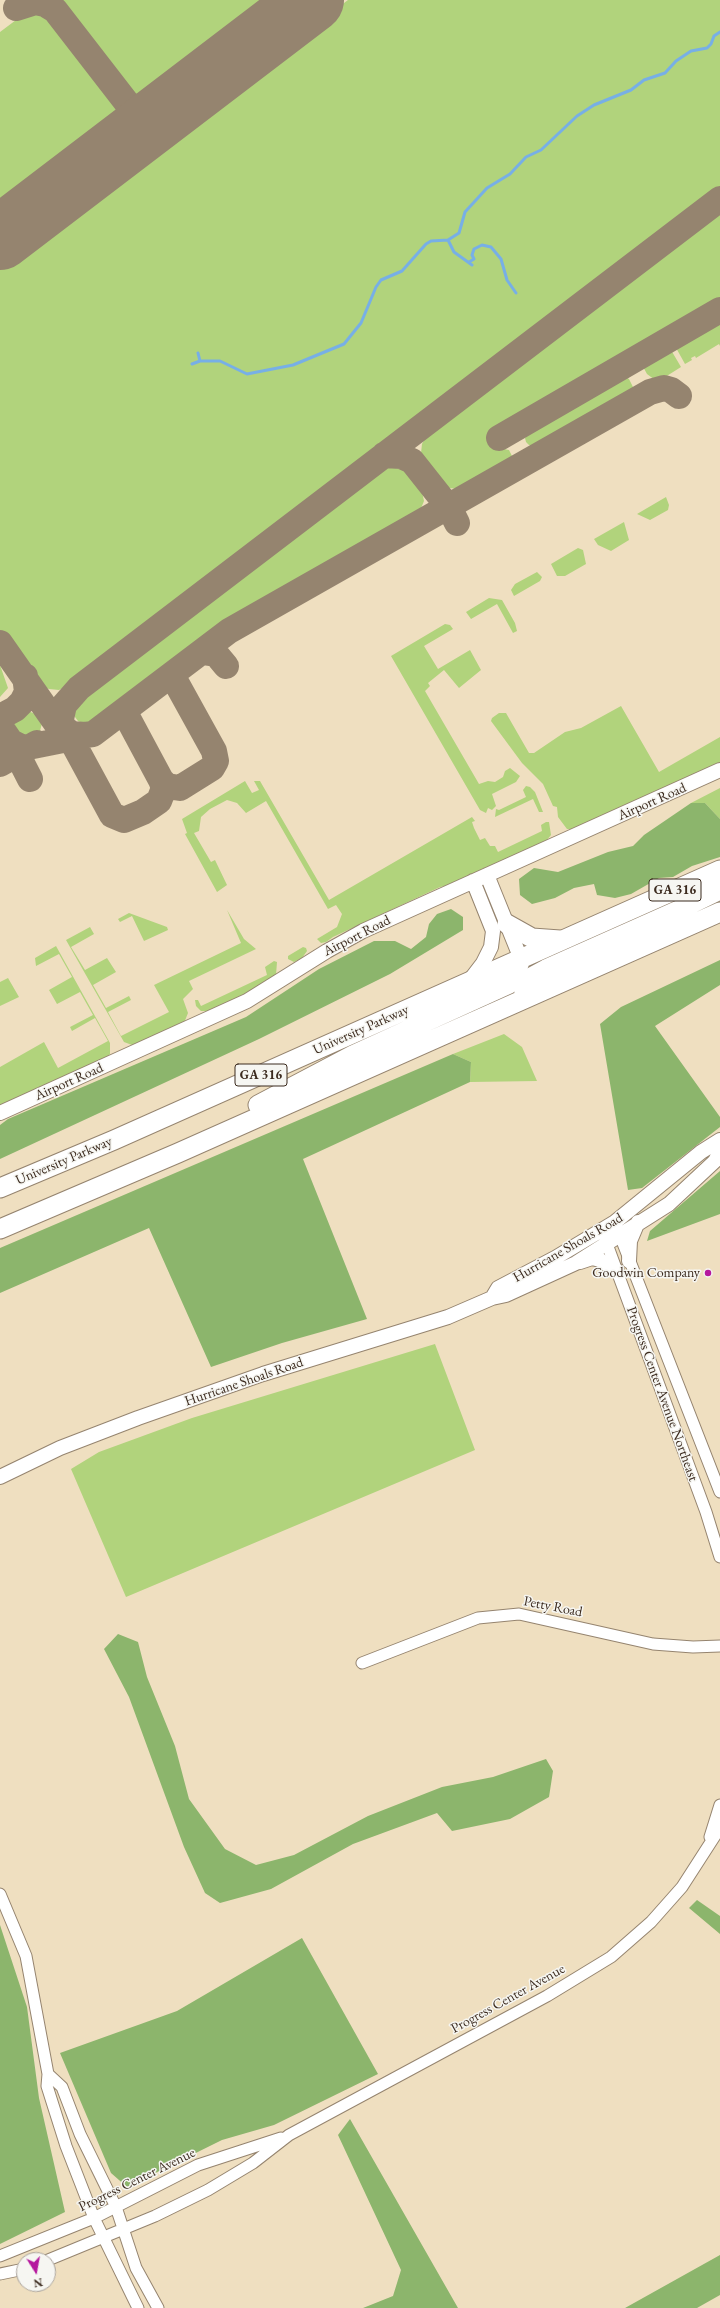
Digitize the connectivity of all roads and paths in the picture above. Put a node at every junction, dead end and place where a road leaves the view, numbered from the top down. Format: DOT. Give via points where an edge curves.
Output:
graph roads {
  1 [pos="720,770"];
  2 [pos="511,865"];
  3 [pos="720,870"];
  4 [pos="487,875"];
  5 [pos="473,881"];
  6 [pos="720,890"];
  7 [pos="498,902"];
  8 [pos="720,912"];
  9 [pos="507,924"];
  10 [pos="565,939"];
  11 [pos="521,959"];
  12 [pos="466,983"];
  13 [pos="522,1000"];
  14 [pos="0,1113"];
  15 [pos="720,1140"];
  16 [pos="720,1152"];
  17 [pos="178,1153"];
  18 [pos="0,1188"];
  19 [pos="638,1222"];
  20 [pos="0,1228"];
  21 [pos="617,1228"];
  22 [pos="604,1237"];
  23 [pos="630,1261"];
  24 [pos="576,1263"];
  25 [pos="617,1271"];
  26 [pos="492,1298"];
  27 [pos="0,1477"];
  28 [pos="720,1492"];
  29 [pos="720,1557"];
  30 [pos="720,1646"];
  31 [pos="362,1662"];
  32 [pos="720,1805"];
  33 [pos="720,1828"];
  34 [pos="707,1846"];
  35 [pos="0,1894"];
  36 [pos="48,2074"];
  37 [pos="289,2136"];
  38 [pos="116,2207"];
  39 [pos="94,2218"];
  40 [pos="124,2228"];
  41 [pos="102,2236"];
  42 [pos="0,2256"];
  43 [pos="56,2256"];
  44 [pos="16,2271"];
  45 [pos="0,2274"];
  46 [pos="138,2308"];
  47 [pos="158,2308"];
  1 -- 2 [label="street, Airport Road"];
  2 -- 4 [label="street, Airport Road"];
  2 -- 7 [label="street" via="499,886"];
  3 -- 10 [label="highway, University Parkway / GA 316"];
  4 -- 5 [label="street, Airport Road"];
  4 -- 7 [label="street"];
  5 -- 12 [label="street" via="493,931 491,947 483,963"];
  5 -- 14 [label="street, Airport Road" via="357,934 234,1008"];
  6 -- 13 [label="highway" via="533,976"];
  7 -- 9 [label="street"];
  8 -- 13 [label="highway, GA 316"];
  9 -- 10 [label="highway" via="532,938"];
  9 -- 11 [label="street"];
  10 -- 11 [label="highway, University Parkway / GA 316"];
  11 -- 12 [label="highway, University Parkway / GA 316"];
  11 -- 17 [label="highway" via="509,984 353,1055 214,1129"];
  12 -- 18 [label="highway, University Parkway / GA 316"];
  13 -- 17 [label="highway, GA 316"];
  15 -- 21 [label="street, Hurricane Shoals Road" via="701,1152"];
  16 -- 19 [label="street, Hurricane Shoals Road" via="715,1161 669,1204"];
  17 -- 20 [label="highway, GA 316"];
  19 -- 21 [label="street, Hurricane Shoals Road"];
  19 -- 23 [label="street" via="630,1241"];
  21 -- 22 [label="street, Hurricane Shoals Road"];
  21 -- 23 [label="street, Progress Center Avenue Northeast"];
  22 -- 24 [label="street, Hurricane Shoals Road"];
  22 -- 25 [label="street, Progress Center Avenue Northeast"];
  22 -- 26 [label="street, Hurricane Shoals Road" via="498,1288"];
  23 -- 28 [label="street, Progress Center Avenue Northeast"];
  24 -- 25 [label="street" via="592,1258"];
  24 -- 26 [label="street, Hurricane Shoals Road" via="506,1296"];
  25 -- 29 [label="street, Progress Center Avenue Northeast" via="706,1512"];
  26 -- 27 [label="street, Hurricane Shoals Road" via="448,1317 263,1374 138,1418 60,1448"];
  30 -- 31 [label="street, Petty Road" via="653,1644 519,1614 478,1618"];
  32 -- 34 [label="street"];
  33 -- 34 [label="street"];
  34 -- 37 [label="street, Progress Center Avenue" via="682,1887 651,1922 612,1957 547,1996"];
  35 -- 36 [label="street" via="26,1956"];
  36 -- 38 [label="street" via="62,2087 80,2134"];
  36 -- 39 [label="street" via="48,2086 62,2133"];
  37 -- 38 [label="street, Progress Center Avenue" via="198,2165"];
  37 -- 40 [label="street, Progress Center Avenue" via="253,2163 208,2190"];
  38 -- 39 [label="street, Progress Center Avenue"];
  38 -- 40 [label="street"];
  39 -- 41 [label="street"];
  39 -- 42 [label="street, Progress Center Avenue"];
  40 -- 41 [label="street, Progress Center Avenue"];
  40 -- 47 [label="street" via="136,2268"];
  41 -- 43 [label="street, Progress Center Avenue"];
  41 -- 46 [label="street"];
  44 -- 45 [label="street"];
}
